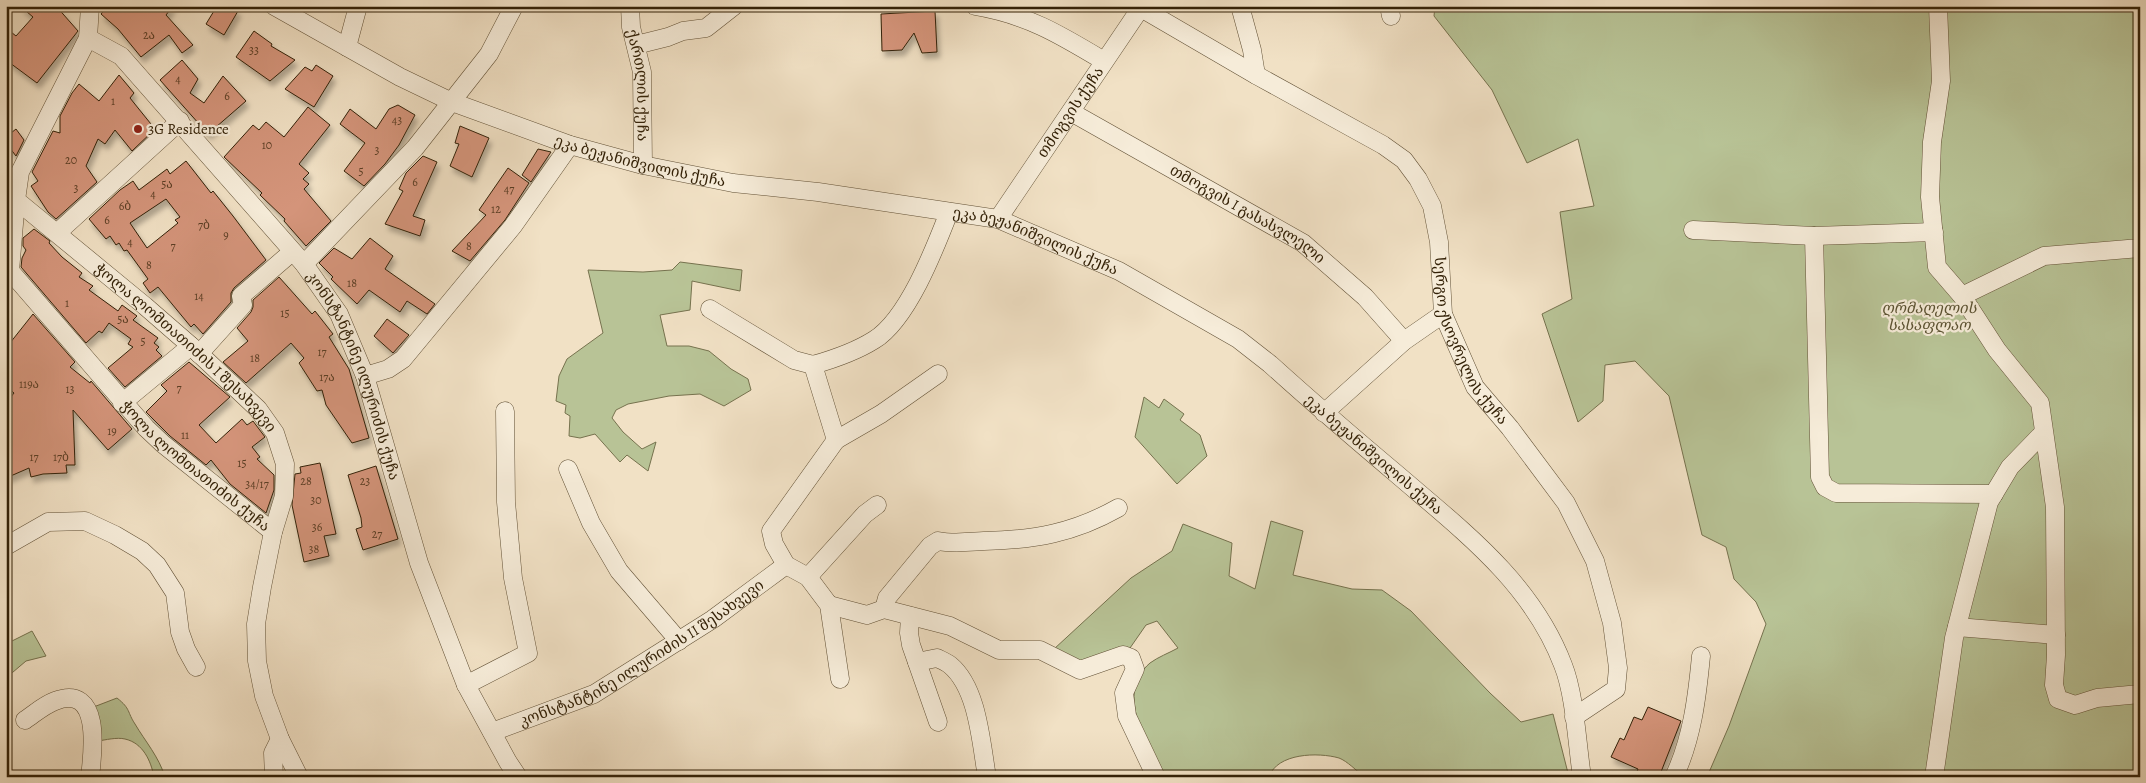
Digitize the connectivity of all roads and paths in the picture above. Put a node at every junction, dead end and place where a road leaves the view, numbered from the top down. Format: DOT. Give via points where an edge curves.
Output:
graph roads {
  1 [pos="90,6"];
  2 [pos="274,6"];
  3 [pos="358,6"];
  4 [pos="514,6"];
  5 [pos="630,6"];
  6 [pos="734,6"];
  7 [pos="975,6"];
  8 [pos="1240,6"];
  9 [pos="1938,6"];
  10 [pos="1141,7"];
  11 [pos="88,38"];
  12 [pos="636,45"];
  13 [pos="347,47"];
  14 [pos="1104,61"];
  15 [pos="1256,75"];
  16 [pos="452,102"];
  17 [pos="1070,112"];
  18 [pos="180,121"];
  19 [pos="570,145"];
  20 [pos="642,165"];
  21 [pos="11,194"];
  22 [pos="949,212"];
  23 [pos="998,219"];
  24 [pos="1694,230"];
  25 [pos="1934,232"];
  26 [pos="57,233"];
  27 [pos="1814,236"];
  28 [pos="2140,248"];
  29 [pos="298,258"];
  30 [pos="8,275"];
  31 [pos="1962,296"];
  32 [pos="710,309"];
  33 [pos="1443,314"];
  34 [pos="1404,341"];
  35 [pos="195,350"];
  36 [pos="814,366"];
  37 [pos="938,374"];
  38 [pos="365,376"];
  39 [pos="122,402"];
  40 [pos="505,411"];
  41 [pos="1324,413"];
  42 [pos="2043,433"];
  43 [pos="836,440"];
  44 [pos="568,469"];
  45 [pos="1994,494"];
  46 [pos="878,505"];
  47 [pos="1118,508"];
  48 [pos="273,532"];
  49 [pos="6,546"];
  50 [pos="786,565"];
  51 [pos="808,577"];
  52 [pos="829,605"];
  53 [pos="884,609"];
  54 [pos="910,616"];
  55 [pos="1957,627"];
  56 [pos="2056,635"];
  57 [pos="679,641"];
  58 [pos="1701,656"];
  59 [pos="917,662"];
  60 [pos="196,667"];
  61 [pos="840,680"];
  62 [pos="466,685"];
  63 [pos="2140,694"];
  64 [pos="1574,717"];
  65 [pos="25,720"];
  66 [pos="938,722"];
  67 [pos="492,732"];
  68 [pos="280,739"];
  69 [pos="90,777"];
  70 [pos="274,777"];
  71 [pos="299,777"];
  72 [pos="518,777"];
  73 [pos="987,777"];
  74 [pos="1156,777"];
  75 [pos="1582,777"];
  76 [pos="1674,777"];
  77 [pos="1934,777"];
  1 -- 11 [label="street"];
  2 -- 13 [label="street, ეკა ბეჟანიშვილის ქუჩა"];
  3 -- 13 [label="street"];
  4 -- 16 [label="street" via="489,54"];
  5 -- 12 [label="street, ქართლის ქუჩა"];
  6 -- 12 [label="street" via="706,28 683,31"];
  7 -- 14 [label="street" via="1003,11 1049,28"];
  8 -- 15 [label="street"];
  9 -- 25 [label="street" via="1941,81 1932,142 1930,197"];
  10 -- 14 [label="street, თმოგვის ქუჩა"];
  10 -- 15 [label="street, სერგო ქსოვრელის ქუჩა"];
  11 -- 18 [label="street, კონსტანტინე ილურიძის ქუჩა" via="121,56"];
  11 -- 21 [label="street"];
  12 -- 20 [label="street, ქართლის ქუჩა" via="642,72"];
  13 -- 16 [label="street, ეკა ბეჟანიშვილის ქუჩა"];
  14 -- 17 [label="street, თმოგვის ქუჩა"];
  15 -- 33 [label="street, სერგო ქსოვრელის ქუჩა" via="1383,145 1404,160 1432,206 1439,242"];
  16 -- 19 [label="street, ეკა ბეჟანიშვილის ქუჩა"];
  16 -- 29 [label="street" via="415,148"];
  17 -- 23 [label="street, თმოგვის ქუჩა"];
  17 -- 34 [label="street, თმოგვის I გასასვლელი" via="1303,243 1365,297"];
  18 -- 26 [label="street"];
  18 -- 29 [label="street, კონსტანტინე ილურიძის ქუჩა"];
  19 -- 20 [label="street, ეკა ბეჟანიშვილის ქუჩა"];
  19 -- 38 [label="street" via="513,226 403,359 388,369"];
  20 -- 22 [label="street, ეკა ბეჟანიშვილის ქუჩა" via="733,183"];
  21 -- 26 [label="street, ჭოლა ლომთათიძის I შესახვევი"];
  21 -- 30 [label="street, ჭოლა ლომთათიძის ქუჩა"];
  22 -- 23 [label="street, ეკა ბეჟანიშვილის ქუჩა"];
  22 -- 36 [label="street" via="933,252 897,319 876,340"];
  23 -- 41 [label="street, ეკა ბეჟანიშვილის ქუჩა" via="1119,271 1238,339"];
  24 -- 27 [label="street"];
  25 -- 27 [label="street"];
  25 -- 31 [label="street" via="1937,268"];
  26 -- 35 [label="street, ჭოლა ლომთათიძის I შესახვევი"];
  27 -- 45 [label="street" via="1820,477 1825,487 1836,493"];
  28 -- 31 [label="street" via="2044,256"];
  29 -- 35 [label="street" via="241,296 244,304"];
  29 -- 38 [label="street, კონსტანტინე ილურიძის ქუჩა" via="339,314"];
  30 -- 39 [label="street, ჭოლა ლომთათიძის ქუჩა"];
  31 -- 42 [label="street" via="1997,350 2040,403"];
  32 -- 36 [label="street" via="794,360"];
  33 -- 34 [label="street"];
  33 -- 64 [label="street, სერგო ქსოვრელის ქუჩა" via="1475,387 1566,503 1595,561 1612,623 1618,675 1616,689"];
  34 -- 41 [label="street"];
  35 -- 39 [label="street"];
  35 -- 48 [label="street, ჭოლა ლომთათიძის I შესახვევი" via="258,409 276,433 285,464 284,496"];
  36 -- 43 [label="street"];
  37 -- 43 [label="street" via="881,414"];
  38 -- 62 [label="street, კონსტანტინე ილურიძის ქუჩა" via="419,563"];
  39 -- 48 [label="street, ჭოლა ლომთათიძის ქუჩა" via="162,444"];
  40 -- 62 [label="street" via="506,502 513,578 528,653"];
  41 -- 64 [label="street, ეკა ბეჟანიშვილის ქუჩა" via="1486,551 1526,598 1564,666"];
  42 -- 45 [label="street" via="2010,467"];
  42 -- 56 [label="street" via="2055,507"];
  43 -- 50 [label="street" via="771,531 774,544"];
  44 -- 57 [label="street" via="591,524 619,571"];
  45 -- 55 [label="street" via="1989,502"];
  46 -- 51 [label="street" via="865,514"];
  47 -- 53 [label="street" via="1093,522 1052,534 1008,541 938,541 930,546 887,598"];
  48 -- 68 [label="street, ჭოლა ლომთათიძის ქუჩა" via="256,624 257,660 264,696"];
  49 -- 60 [label="street" via="48,522 85,521 142,551 157,565 175,593 180,632"];
  50 -- 51 [label="street"];
  50 -- 57 [label="street, კონსტანტინე ილურიძის II შესახვევი"];
  51 -- 52 [label="street"];
  52 -- 53 [label="street" via="867,615"];
  52 -- 61 [label="street"];
  53 -- 54 [label="street"];
  54 -- 59 [label="street" via="908,633"];
  54 -- 74 [label="street" via="950,626 999,650 1040,650 1080,670 1123,655 1131,658 1135,669 1124,693 1127,716"];
  55 -- 56 [label="street"];
  55 -- 77 [label="street"];
  56 -- 63 [label="street" via="2054,685 2058,699 2075,705 2097,698"];
  57 -- 67 [label="street, კონსტანტინე ილურიძის II შესახვევი" via="594,694"];
  58 -- 76 [label="street" via="1696,705 1684,757"];
  59 -- 66 [label="street"];
  59 -- 73 [label="street" via="937,658 950,665 966,687 977,716"];
  62 -- 67 [label="street, კონსტანტინე ილურიძის ქუჩა"];
  64 -- 75 [label="street, ეკა ბეჟანიშვილის ქუჩა"];
  65 -- 69 [label="street" via="54,701 75,700 83,704 93,729"];
  67 -- 72 [label="street, კონსტანტინე ილურიძის ქუჩა"];
  68 -- 70 [label="street" via="273,753"];
  68 -- 71 [label="street, ჭოლა ლომთათიძის ქუჩა"];
}
